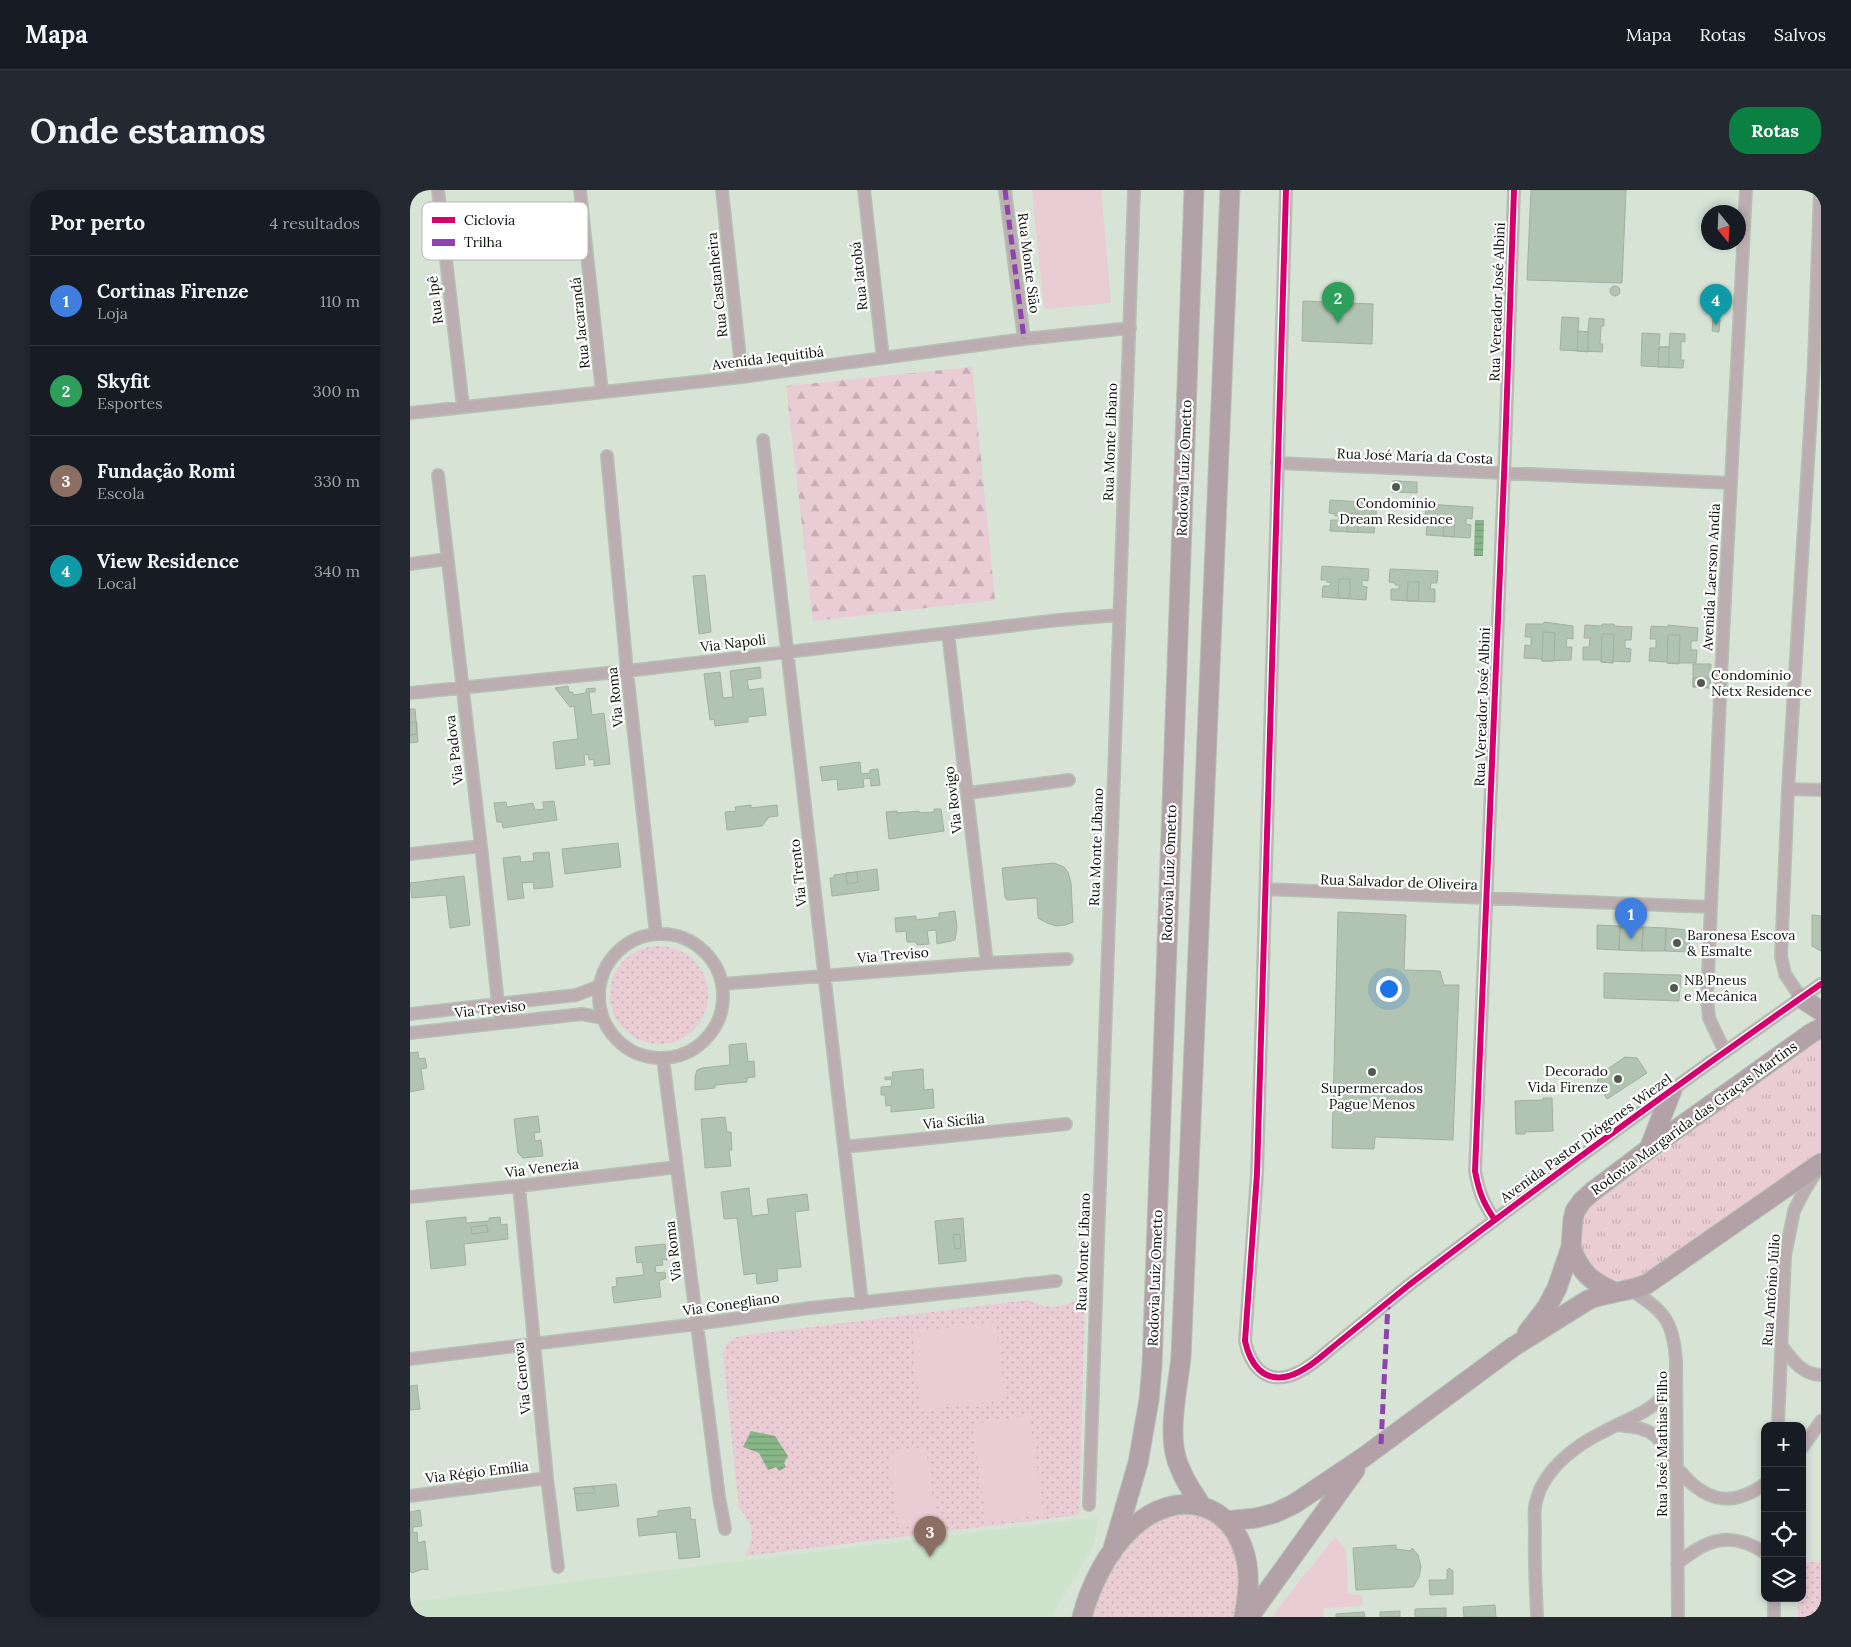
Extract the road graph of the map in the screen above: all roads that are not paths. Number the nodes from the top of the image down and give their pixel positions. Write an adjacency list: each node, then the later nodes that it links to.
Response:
1 (722, 190): 17 (street, Rua Castanheira)
2 (864, 190): 15 (street, Rua Jatobá)
3 (1005, 190): 14 (street, Rua Monte Sião)
4 (1134, 190): 13 (street, Rua Monte Líbano)
5 (1194, 190): 95 (main road, Rodovia Luiz Ometto)
6 (1230, 190): 91 (main road)
7 (1286, 190): 23 (street)
8 (1514, 190): 24 (street, Rua Vereador José Albini)
9 (1746, 190): 26 (street, Avenida Laerson Andia)
10 (1820, 190): 16 (street)
11 (446, 260): 19 (street, Rua Ipê)
12 (588, 260): 18 (street, Rua Jacarandá)
13 (1130, 328): 14 (street, Avenida Jequitibá); 29 (street, Rua Monte Líbano)
14 (1024, 339): 15 (street, Avenida Jequitibá)
15 (883, 358): 17 (street, Avenida Jequitibá)
16 (1818, 364): 36 (street)
17 (742, 377): 18 (street, Avenida Jequitibá)
18 (602, 392): 19 (street, Avenida Jequitibá)
19 (463, 407): 20 (street, Avenida Jequitibá)
20 (410, 413)
21 (763, 440): 31 (street, Via Trento)
22 (608, 456): 32 (street, Via Roma)
23 (1277, 464): 24 (street, Rua José María da Costa); 41 (street)
24 (1504, 472): 26 (street, Rua José María da Costa); 42 (street, Rua Vereador José Albini)
25 (438, 475): 27 (street, Via Padova)
26 (1731, 483): 43 (street, Avenida Laerson Andia)
27 (447, 559): 28 (street); 33 (street, Via Padova)
28 (410, 564)
29 (1119, 615): 30 (street, Via Napoli); 90 (street, Rua Monte Líbano)
30 (948, 633): 31 (street, Via Napoli); 38 (street, Via Rovigo)
31 (788, 651): 32 (street, Via Napoli); 47 (street, Via Trento)
32 (627, 671): 33 (street, Via Napoli); 44 (street, Via Roma)
33 (462, 686): 34 (street, Via Napoli); 39 (street, Via Padova)
34 (410, 693)
35 (1069, 780): 38 (street)
36 (1788, 789): 37 (street); 51 (street)
37 (1821, 790)
38 (968, 793): 46 (street, Via Rovigo)
39 (481, 846): 40 (street); 52 (street, Via Padova)
40 (410, 854)
41 (1266, 889): 42 (street, Rua Salvador de Oliveira); 69 (street, Avenida Pastor Diógenes Wiezel)
42 (1486, 898): 43 (street, Rua Salvador de Oliveira); 69 (street, Rua Vereador José Albini)
43 (1711, 907): 59 (street, Avenida Laerson Andia)
44 (656, 934): 48 (street); 50 (street)
45 (1067, 959): 46 (street, Via Treviso)
46 (987, 963): 47 (street, Via Treviso)
47 (825, 976): 48 (street, Via Treviso); 63 (street, Via Trento)
48 (722, 984): 60 (street)
49 (1821, 984): 51 (street, Avenida Pastor Diógenes Wiezel)
50 (600, 986): 52 (street, Via Treviso); 55 (street)
51 (1801, 998): 53 (main road); 59 (street, Avenida Pastor Diógenes Wiezel)
52 (498, 1003): 54 (street, Via Treviso); 56 (street, Via Padova)
53 (1821, 1011)
54 (410, 1014)
55 (603, 1018): 56 (street, Via Treviso); 60 (street)
56 (501, 1022): 58 (street, Via Treviso)
57 (1821, 1028): 64 (main road, Rodovia Margarida das Graças Martins)
58 (410, 1032)
59 (1725, 1052): 61 (street, Avenida Pastor Diógenes Wiezel)
60 (664, 1058): 66 (street, Via Roma)
61 (1672, 1090): 64 (main road); 69 (street, Avenida Pastor Diógenes Wiezel)
62 (1066, 1124): 63 (street, Via Sicília)
63 (844, 1147): 73 (street, Via Trento)
64 (1649, 1149): 70 (main road, Rodovia Margarida das Graças Martins)
65 (1821, 1163): 72 (main road, Rodovia Margarida das Graças Martins); 76 (street, Rua Antônio Júlio)
66 (677, 1167): 67 (street, Via Venezia); 74 (street, Via Roma)
67 (519, 1186): 68 (street, Via Venezia); 75 (street, Via Genova)
68 (410, 1197)
69 (1495, 1220)
70 (1571, 1247): 72 (main road); 77 (main road, Rodovia Margarida das Graças Martins)
71 (1056, 1281): 73 (street, Via Conegliano)
72 (1623, 1291): 77 (main road, Rodovia Margarida das Graças Martins); 80 (street, Rua José Mathias Filho)
73 (862, 1303): 74 (street, Via Conegliano)
74 (697, 1324): 75 (street, Via Conegliano); 93 (street, Via Roma)
75 (534, 1344): 78 (street, Via Conegliano); 87 (street, Via Genova)
76 (1782, 1346): 79 (street); 82 (street, Rua Antônio Júlio)
77 (1513, 1347): 85 (main road, Rodovia Margarida das Graças Martins)
78 (410, 1359)
79 (1821, 1375)
80 (1675, 1382): 83 (street); 86 (street, Rua José Mathias Filho)
81 (1821, 1421): 84 (street)
82 (1778, 1422)
83 (1617, 1425): 86 (street); 104 (street)
84 (1806, 1442)
85 (1364, 1457): 92 (main road, Rodovia Margarida das Graças Martins); 103 (main road, Rodovia Margarida das Graças Martins)
86 (1677, 1468): 88 (street); 96 (street, Rua José Mathias Filho)
87 (547, 1478): 89 (street, Via Régio Emília); 97 (street, Via Genova)
88 (1761, 1486)
89 (410, 1496)
90 (1089, 1505)
91 (1201, 1505): 92 (main road); 95 (main road)
92 (1227, 1521): 102 (main road)
93 (726, 1529)
94 (1761, 1551): 96 (street)
95 (1112, 1552): 98 (main road)
96 (1677, 1564): 105 (street, Rua José Mathias Filho)
97 (558, 1566)
98 (1088, 1596): 100 (main road); 101 (main road)
99 (1774, 1602): 106 (street)
100 (1073, 1617)
101 (1082, 1617)
102 (1244, 1617)
103 (1249, 1617)
104 (1537, 1617)
105 (1678, 1617)
106 (1774, 1617)

